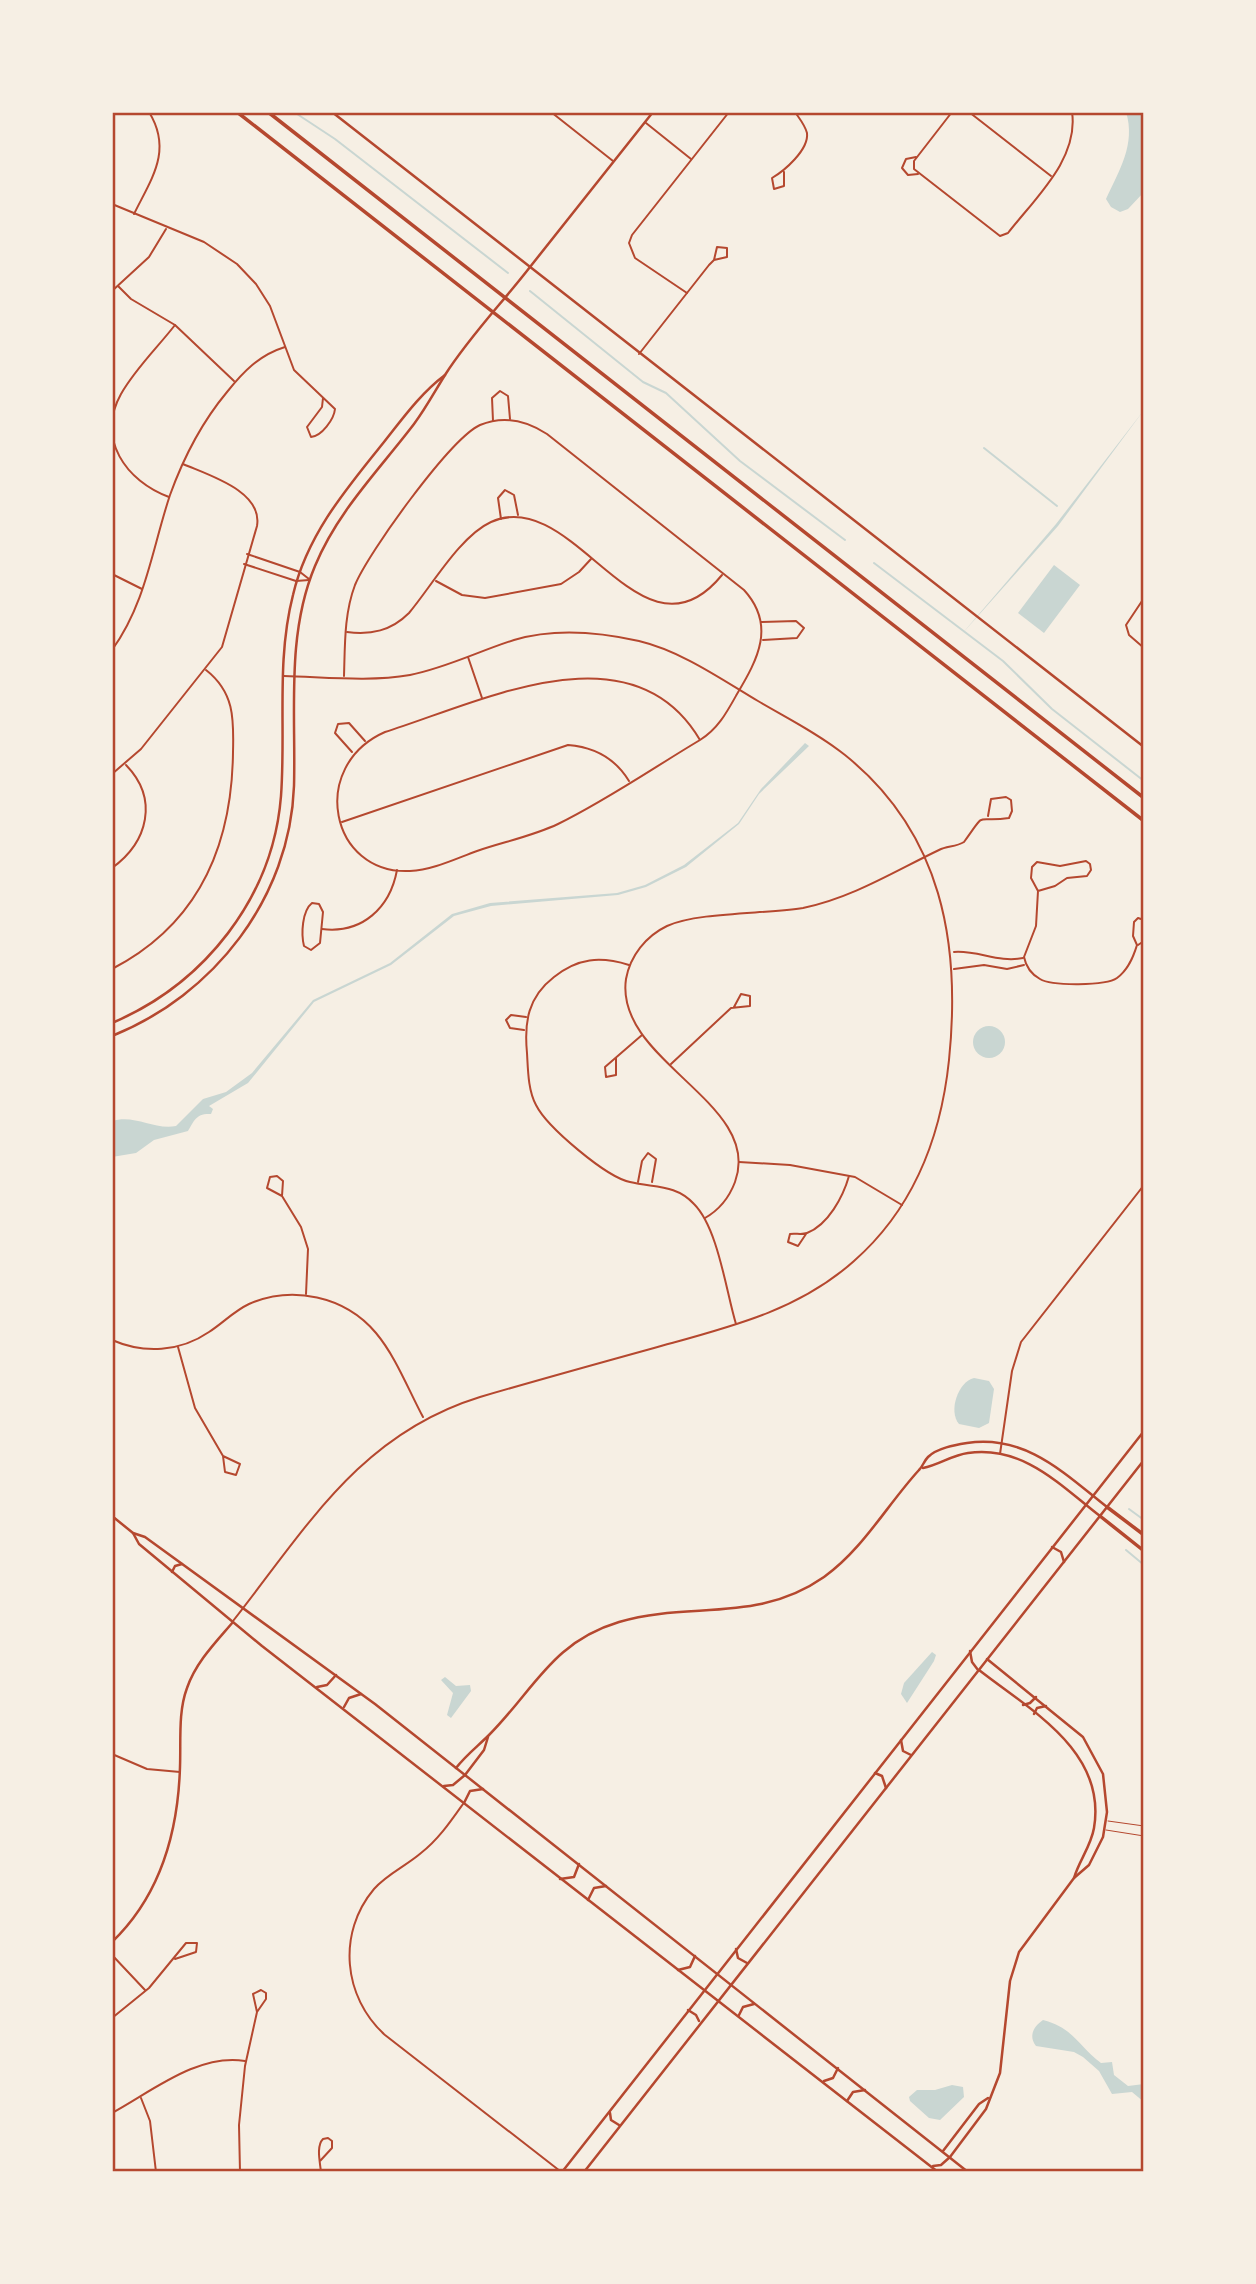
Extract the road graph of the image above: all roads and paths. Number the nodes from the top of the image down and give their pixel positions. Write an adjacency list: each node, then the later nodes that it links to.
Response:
1 (149, 112): 20 (street)
2 (237, 112): 71 (highway)
3 (268, 112): 69 (highway)
4 (332, 112): 23 (main road)
5 (551, 112): 15 (street)
6 (653, 112): 12 (main road)
7 (729, 112): 14 (street)
8 (795, 112): 16 (street)
9 (952, 112): 13 (street)
10 (969, 112): 18 (street)
11 (1072, 112): 18 (street)
12 (645, 122): 14 (street); 15 (main road)
13 (917, 157): 17 (street); 17 (street)
14 (691, 159): 26 (street)
15 (614, 162): 23 (main road)
16 (784, 172): 16 (street)
17 (918, 174): 18 (street)
18 (1052, 176)
19 (112, 204): 20 (street)
20 (134, 215): 21 (street)
21 (166, 228): 24 (street); 28 (street)
22 (714, 260): 22 (street); 26 (street)
23 (530, 267): 29 (main road); 30 (main road)
24 (118, 286): 25 (street); 27 (street)
25 (112, 291)
26 (687, 293): 29 (street)
27 (175, 325): 31 (street); 36 (street)
28 (285, 347): 31 (street); 32 (street)
29 (639, 354): 64 (main road)
30 (445, 374): 42 (main road); 45 (main road)
31 (235, 382): 35 (street)
32 (323, 398): 32 (street)
33 (510, 420): 34 (street); 34 (street); 43 (street)
34 (494, 421): 51 (street)
35 (183, 464): 36 (street); 39 (street)
36 (170, 497): 48 (street)
37 (518, 516): 38 (street); 38 (street); 40 (street)
38 (501, 519): 46 (street)
39 (247, 554): 41 (street); 42 (street)
40 (591, 558): 43 (street); 46 (street)
41 (244, 564): 47 (street); 56 (street)
42 (300, 572): 45 (street); 47 (main road)
43 (724, 573): 50 (street)
44 (112, 574): 48 (street)
45 (310, 579): 47 (street); 58 (main road)
46 (436, 580): 51 (street)
47 (296, 581): 57 (main road)
48 (144, 590): 54 (street)
49 (1144, 598): 53 (street)
50 (761, 622): 52 (street); 52 (street)
51 (346, 632): 59 (street)
52 (762, 640): 60 (street)
53 (1144, 648)
54 (112, 650)
55 (468, 656): 59 (street); 60 (street); 61 (street)
56 (205, 669): 66 (street); 85 (street)
57 (283, 676): 58 (street); 89 (main road)
58 (295, 676): 59 (street); 92 (main road)
59 (344, 677)
60 (740, 690): 62 (street); 73 (street)
61 (483, 699): 62 (street); 63 (street)
62 (700, 740): 68 (street)
63 (366, 742): 65 (street); 65 (street)
64 (1144, 747)
65 (354, 753): 72 (street)
66 (125, 764): 67 (street); 74 (street)
67 (112, 774)
68 (629, 782): 72 (street); 75 (street)
69 (1144, 798)
70 (988, 816): 70 (street); 73 (street)
71 (1144, 821)
72 (341, 822): 75 (street)
73 (924, 858): 81 (street); 83 (street)
74 (112, 868)
75 (397, 870): 78 (street)
76 (1038, 891): 76 (street); 82 (street)
77 (1144, 920): 80 (street)
78 (321, 929): 78 (street)
79 (1144, 941): 80 (street)
80 (1137, 945): 84 (street)
81 (952, 952): 82 (street); 86 (street)
82 (1024, 959): 84 (street)
83 (630, 965): 88 (street); 91 (street)
84 (1026, 965): 86 (street)
85 (112, 969)
86 (953, 969): 103 (street)
87 (734, 1007): 87 (street); 94 (street)
88 (527, 1017): 90 (street); 90 (street)
89 (112, 1023)
90 (526, 1030): 97 (street)
91 (642, 1034): 93 (street); 94 (street)
92 (112, 1036)
93 (616, 1058): 93 (street)
94 (670, 1065): 95 (street)
95 (738, 1162): 96 (street); 104 (street)
96 (849, 1175): 103 (street); 105 (street)
97 (638, 1183): 98 (street); 98 (street)
98 (652, 1184): 104 (street)
99 (1144, 1185): 100 (street)
100 (1138, 1193): 102 (street); 112 (street)
101 (282, 1196): 101 (street); 106 (street)
102 (1144, 1197)
103 (902, 1205): 107 (street)
104 (705, 1218): 107 (street)
105 (806, 1234): 105 (street)
106 (306, 1295): 109 (street); 110 (street)
107 (736, 1325): 110 (street)
108 (112, 1340): 109 (street)
109 (177, 1346): 115 (street)
110 (424, 1419): 131 (street)
111 (1144, 1431): 119 (main road)
112 (1002, 1443): 113 (main road); 114 (street); 119 (main road)
113 (950, 1447): 116 (main road); 118 (main road)
114 (1000, 1454): 116 (main road); 120 (main road)
115 (223, 1456): 115 (street)
116 (954, 1457): 118 (main road)
117 (1144, 1460): 121 (main road)
118 (921, 1468): 144 (main road)
119 (1093, 1496): 120 (main road); 121 (main road)
120 (1086, 1505): 123 (main road); 126 (main road)
121 (1107, 1507): 123 (main road); 125 (highway)
122 (112, 1516): 124 (main road)
123 (1100, 1516): 127 (highway); 128 (main road)
124 (133, 1533): 129 (main road); 130 (main road)
125 (1144, 1535)
126 (1052, 1547): 128 (main road); 133 (main road)
127 (1144, 1551)
128 (1064, 1562): 134 (main road)
129 (182, 1564): 130 (main road); 131 (main road)
130 (172, 1572): 132 (main road)
131 (243, 1608): 132 (street); 136 (main road)
132 (233, 1622): 137 (main road); 149 (main road)
133 (970, 1651): 135 (main road); 145 (main road)
134 (987, 1659): 135 (main road); 139 (main road)
135 (978, 1670): 140 (main road); 147 (main road)
136 (336, 1675): 137 (main road); 138 (main road)
137 (314, 1686): 142 (main road)
138 (361, 1694): 142 (main road); 148 (main road)
139 (1036, 1697): 140 (main road); 141 (main road)
140 (1023, 1705): 143 (main road)
141 (1046, 1706): 143 (main road); 156 (main road)
142 (344, 1710): 152 (main road)
143 (1034, 1714): 161 (main road)
144 (488, 1737): 148 (main road); 151 (main road)
145 (901, 1740): 147 (main road); 150 (main road)
146 (112, 1754): 149 (street)
147 (911, 1755): 153 (main road)
148 (456, 1768): 151 (main road)
149 (180, 1772): 165 (main road)
150 (875, 1773): 153 (main road); 166 (main road)
151 (465, 1775): 152 (main road); 154 (main road)
152 (440, 1785): 155 (main road)
153 (886, 1788): 170 (main road)
154 (483, 1790): 155 (main road); 160 (main road)
155 (464, 1803): 162 (main road); 200 (street)
156 (1106, 1821): 157 (lane); 158 (main road)
157 (1144, 1826)
158 (1104, 1830): 159 (lane); 161 (main road)
159 (1144, 1836)
160 (579, 1864): 162 (main road); 163 (main road)
161 (1074, 1878): 188 (main road)
162 (560, 1879): 164 (main road)
163 (606, 1886): 164 (main road); 168 (main road)
164 (588, 1900): 171 (main road)
165 (112, 1942)
166 (736, 1948): 170 (main road); 172 (main road)
167 (112, 1955): 175 (street)
168 (695, 1955): 171 (main road); 172 (main road)
169 (175, 1959): 169 (street); 175 (street)
170 (747, 1963): 173 (main road)
171 (678, 1970): 174 (main road)
172 (717, 1973): 173 (main road); 174 (main road)
173 (731, 1984): 176 (main road); 177 (main road)
174 (704, 1990): 176 (main road); 178 (main road)
175 (145, 1991): 181 (street)
176 (718, 2000): 180 (main road); 182 (main road)
177 (757, 2005): 180 (main road); 184 (main road)
178 (688, 2010): 182 (main road); 190 (main road)
179 (257, 2012): 179 (street); 183 (street)
180 (738, 2017): 185 (main road)
181 (112, 2018)
182 (699, 2024): 192 (main road)
183 (246, 2061): 187 (street); 198 (street)
184 (838, 2068): 185 (main road); 186 (main road)
185 (821, 2080): 189 (main road)
186 (865, 2090): 189 (main road); 193 (main road)
187 (141, 2098): 191 (street); 197 (street)
188 (989, 2098): 193 (main road); 194 (main road)
189 (847, 2101): 196 (main road)
190 (611, 2110): 192 (main road); 200 (main road)
191 (112, 2113)
192 (621, 2125): 201 (main road)
193 (943, 2151): 194 (main road)
194 (950, 2157): 196 (main road); 203 (main road)
195 (320, 2161): 195 (street); 199 (street)
196 (930, 2166): 202 (main road)
197 (156, 2172)
198 (240, 2172)
199 (321, 2172)
200 (562, 2172)
201 (584, 2172)
202 (937, 2172)
203 (968, 2172)

